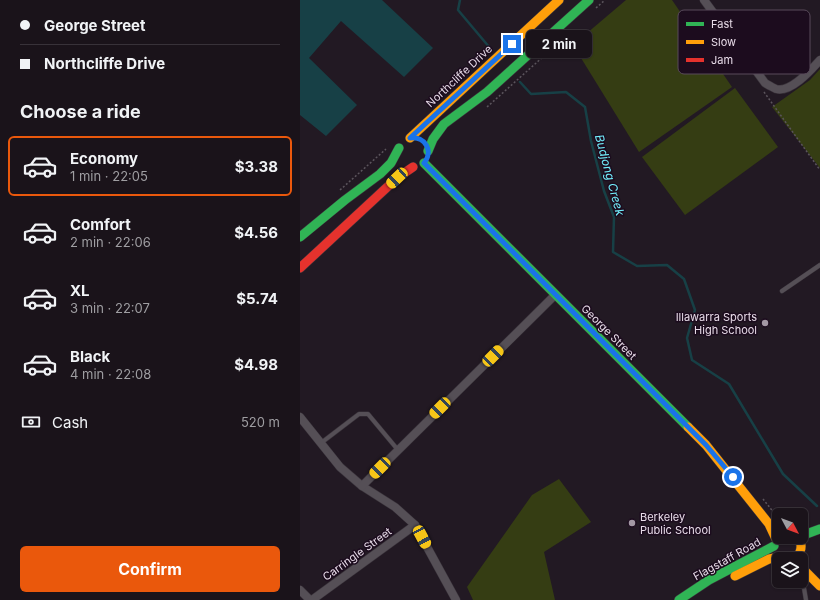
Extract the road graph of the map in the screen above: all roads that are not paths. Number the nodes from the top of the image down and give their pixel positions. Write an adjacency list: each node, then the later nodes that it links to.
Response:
1 (560, 0): 9 (main road, Northcliffe Drive)
2 (589, 0): 11 (main road)
3 (704, 0): 4 (street)
4 (711, 10)
5 (820, 60): 6 (street)
6 (810, 71)
7 (758, 74): 8 (street)
8 (807, 74)
9 (410, 138): 10 (main road); 11 (main road)
10 (399, 148): 13 (main road); 14 (main road)
11 (428, 152): 12 (main road)
12 (424, 163): 13 (main road); 18 (main road, George Street)
13 (406, 164): 16 (main road)
14 (300, 237)
15 (820, 265): 17 (lane)
16 (300, 268)
17 (782, 291)
18 (555, 295): 21 (street); 23 (main road, George Street)
19 (302, 422): 20 (street)
20 (321, 443): 21 (lane); 22 (street)
21 (398, 450): 22 (street)
22 (362, 486): 24 (street)
23 (769, 524): 25 (main road, George Street); 26 (main road, George Street)
24 (415, 525): 34 (street, Carringle Street); 35 (street)
25 (772, 526)
26 (772, 531)
27 (772, 542): 33 (main road, Flagstaff Road)
28 (772, 559): 33 (main road, Flagstaff Road)
29 (808, 574): 30 (main road)
30 (820, 586)
31 (805, 588): 37 (lane)
32 (300, 590): 34 (street)
33 (693, 597): 36 (main road, Flagstaff Road)
34 (311, 600)
35 (456, 600)
36 (679, 600)
37 (806, 600)

